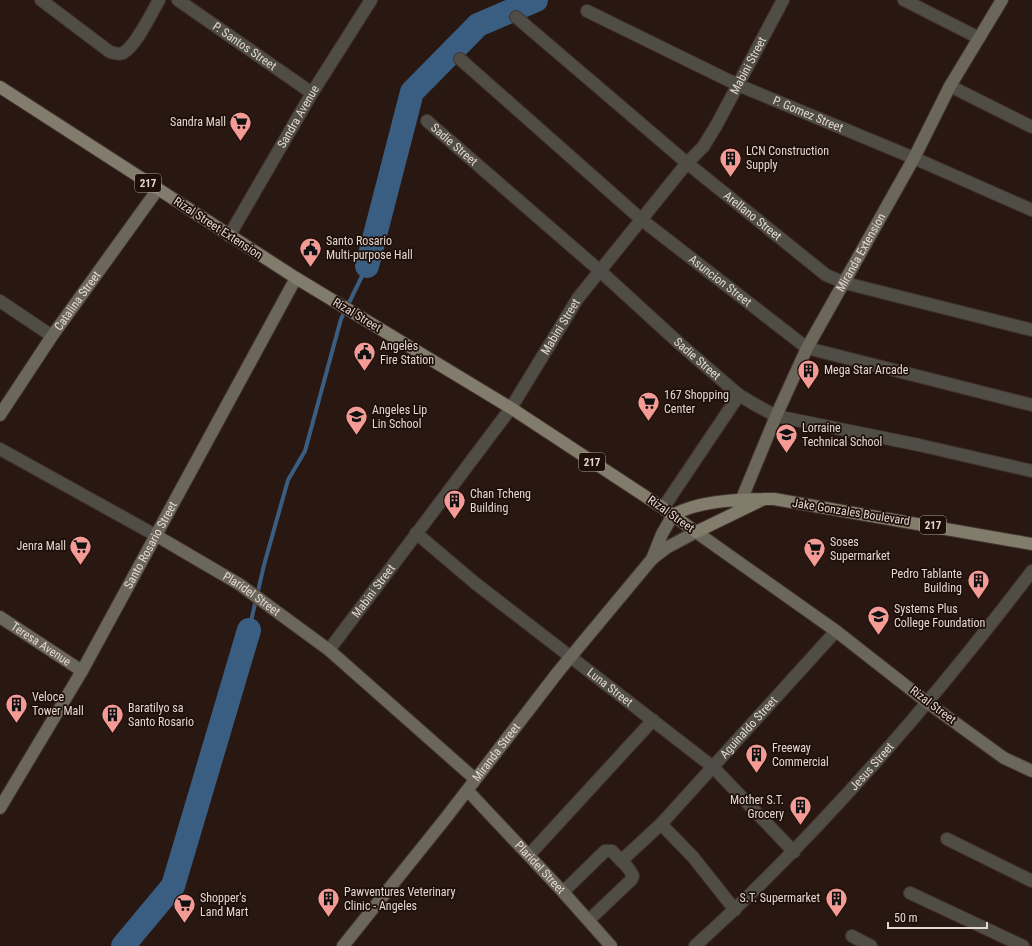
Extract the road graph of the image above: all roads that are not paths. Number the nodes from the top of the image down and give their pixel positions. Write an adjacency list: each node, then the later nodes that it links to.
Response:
1 (41, 0): 2 (street)
2 (159, 0)
3 (178, 0): 15 (street, P. Santos Street)
4 (371, 0): 15 (street, Sandra Avenue)
5 (783, 0): 12 (street, Mabini Street)
6 (904, 0): 10 (street)
7 (1002, 0): 10 (main road, Miranda Extension)
8 (587, 11): 12 (street, P. Gomez Street)
9 (516, 17): 19 (street, Arellano Street)
10 (979, 38): 13 (main road, Miranda Extension)
11 (460, 59): 22 (street, Asuncion Street)
12 (738, 85): 18 (street, P. Gomez Street); 19 (street, Mabini Street)
13 (950, 86): 17 (street); 18 (main road, Miranda Extension)
14 (0, 87): 20 (main road, Rizal Street Extension / 217)
15 (312, 93): 23 (street, Sandra Avenue)
16 (427, 121): 24 (street, Sadie Street)
17 (1032, 127)
18 (914, 158): 21 (street, P. Gomez Street); 26 (main road, Miranda Extension)
19 (687, 164): 22 (street, Mabini Street); 26 (street, Arellano Street)
20 (158, 190): 23 (main road, Rizal Street Extension / 217); 29 (main road, Catalina Street)
21 (1032, 210)
22 (642, 220): 24 (street, Mabini Street); 30 (street, Asuncion Street)
23 (229, 236): 25 (main road, Rizal Street Extension / 217)
24 (599, 270): 31 (street, Sadie Street); 33 (street, Mabini Street)
25 (296, 278): 33 (main road, Rizal Street / 217); 45 (main road, Santo Rosario Street)
26 (844, 283): 28 (street, Arellano Street); 30 (main road, Miranda Extension)
27 (0, 301): 29 (street)
28 (1032, 330)
29 (52, 336): 34 (main road, Catalina Street)
30 (807, 348): 32 (street, Asuncion Street); 35 (main road, Miranda Extension)
31 (739, 395): 35 (street, Sadie Street); 40 (street)
32 (1032, 405)
33 (510, 408): 40 (main road, Rizal Street / 217); 44 (street, Mabini Street)
34 (0, 415)
35 (776, 416): 37 (street, Sadie Street); 39 (main road, Miranda Extension)
36 (0, 449): 45 (street, Plaridel Street)
37 (1032, 471)
38 (764, 499): 39 (main road, Jake Gonzales Boulevard / 217); 41 (main road); 46 (main road, Jake Gonzales Boulevard / 217)
39 (741, 500): 41 (main road, Miranda Extension); 42 (main road, Jake Gonzales Boulevard / 217)
40 (663, 508): 42 (main road, Rizal Street / 217)
41 (737, 513): 43 (main road)
42 (673, 515): 43 (main road, Rizal Street / 217); 47 (main road, Miranda Street)
43 (696, 532): 47 (main road, Miranda Street); 50 (main road, Rizal Street)
44 (416, 533): 51 (street, Mabini Street); 52 (street, Luna Street)
45 (157, 536): 51 (main road, Plaridel Street); 53 (main road, Santo Rosario Street)
46 (1032, 544)
47 (652, 559): 52 (main road, Miranda Street)
48 (1032, 571): 54 (street, Jesus Street)
49 (0, 617): 53 (main road, Teresa Avenue)
50 (836, 631): 54 (main road, Rizal Street); 56 (street, Aguinaldo Street)
51 (329, 650): 58 (main road, Plaridel Street)
52 (571, 658): 55 (street, Luna Street); 58 (main road, Miranda Street)
53 (82, 671): 60 (main road, Santo Rosario Street)
54 (928, 703): 57 (main road, Rizal Street); 63 (street, Jesus Street)
55 (653, 720): 56 (street, Luna Street); 64 (street)
56 (713, 767): 61 (street, Aguinaldo Street); 63 (street, Luna Street)
57 (1032, 771)
58 (475, 779): 59 (main road, Miranda Street)
59 (468, 791): 64 (main road, Plaridel Street); 72 (main road, Miranda Street)
60 (0, 808)
61 (661, 824): 65 (street, Aguinaldo Street); 69 (street)
62 (947, 839): 66 (street)
63 (794, 852): 69 (street, Jesus Street)
64 (529, 855): 67 (main road, Plaridel Street)
65 (621, 861): 67 (street); 70 (street)
66 (1032, 881)
67 (563, 892): 70 (main road, Plaridel Street)
68 (910, 893): 76 (street)
69 (735, 910): 74 (street, Jesus Street)
70 (589, 920): 73 (main road, Plaridel Street)
71 (852, 936): 75 (street)
72 (343, 946)
73 (611, 946)
74 (695, 946)
75 (871, 946)
76 (1023, 946)

